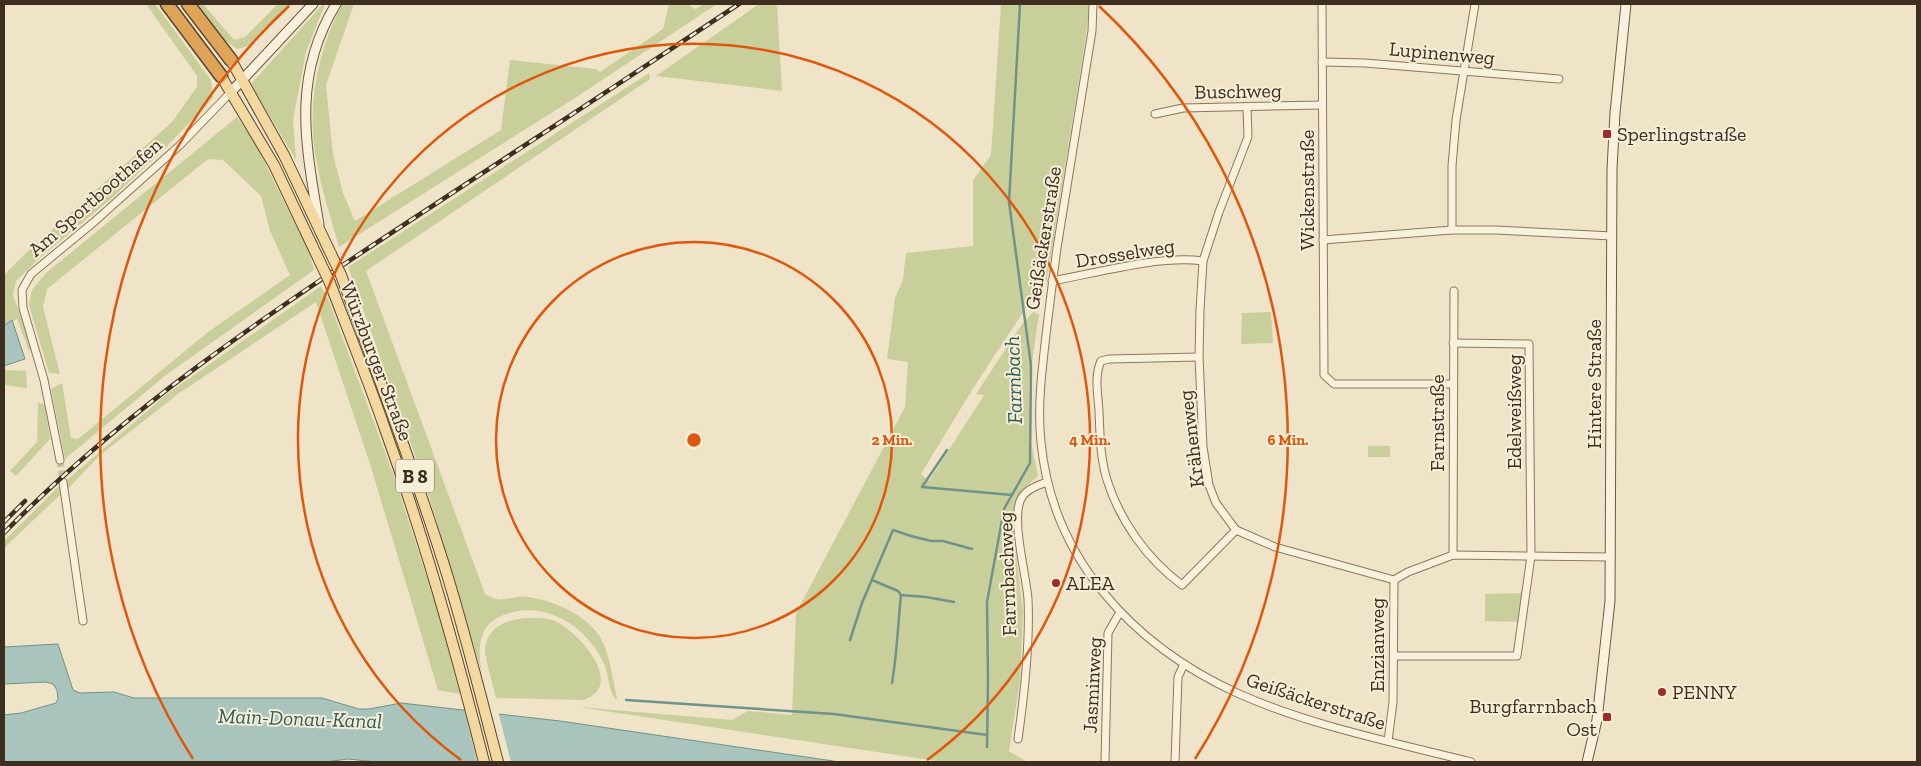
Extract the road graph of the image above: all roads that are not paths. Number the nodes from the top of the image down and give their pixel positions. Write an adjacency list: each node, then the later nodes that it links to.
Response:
1 (167, 4): 12 (highway, B 8)
2 (188, 4): 9 (highway, B 8)
3 (313, 4): 14 (street)
4 (336, 4): 20 (street)
5 (1093, 4): 24 (street, Geißäckerstraße)
6 (1322, 4): 10 (street, Wickenstraße)
7 (1475, 4): 11 (street)
8 (1626, 4): 21 (street, Hintere Straße)
9 (230, 60): 14 (main road, Würzburger Straße / B 8)
10 (1322, 62): 11 (street, Lupinenweg); 16 (street, Wickenstraße)
11 (1463, 71): 13 (street, Lupinenweg); 19 (street)
12 (221, 76): 15 (main road, Würzburger Straße / B 8)
13 (1559, 79)
14 (242, 80): 15 (street); 20 (main road, Würzburger Straße / B 8)
15 (231, 92): 29 (street, Am Sportboothafen); 43 (main road, Würzburger Straße / B 8, bridge)
16 (1322, 105): 17 (street, Buschweg); 22 (street, Wickenstraße)
17 (1248, 108): 18 (street, Buschweg); 23 (street, Krähenweg)
18 (1155, 114)
19 (1452, 230): 21 (street); 22 (street)
20 (320, 231): 44 (main road, Würzburger Straße / B 8, bridge)
21 (1612, 236): 35 (street, Hintere Straße)
22 (1323, 240): 28 (street, Wickenstraße)
23 (1203, 262): 24 (street, Drosselweg); 27 (street, Krähenweg)
24 (1052, 282): 31 (street, Geißäckerstraße)
25 (1454, 291): 26 (street, Farnstraße)
26 (1453, 343): 28 (street, Farnstraße); 34 (street, Edelweißweg)
27 (1199, 357): 32 (street, Krähenweg); 32 (street)
28 (1452, 384): 33 (street, Farnstraße)
29 (60, 460)
30 (64, 482): 38 (street)
31 (1047, 482): 37 (street, Geißäckerstraße); 41 (street, Farrnbachweg)
32 (1236, 530): 36 (street, Krähenweg)
33 (1453, 555): 34 (street); 36 (street)
34 (1531, 556): 35 (street); 39 (street)
35 (1611, 557): 48 (street, Hintere Straße)
36 (1394, 580): 39 (street, Enzianweg)
37 (1120, 612): 40 (street, Geißäckerstraße); 45 (street, Jasminweg)
38 (83, 620)
39 (1394, 656): 42 (street, Enzianweg)
40 (1184, 664): 42 (street, Geißäckerstraße); 46 (street)
41 (1018, 739)
42 (1388, 741): 47 (street, Geißäckerstraße)
43 (484, 762)
44 (498, 762)
45 (1105, 762)
46 (1175, 762)
47 (1471, 762)
48 (1587, 762)

